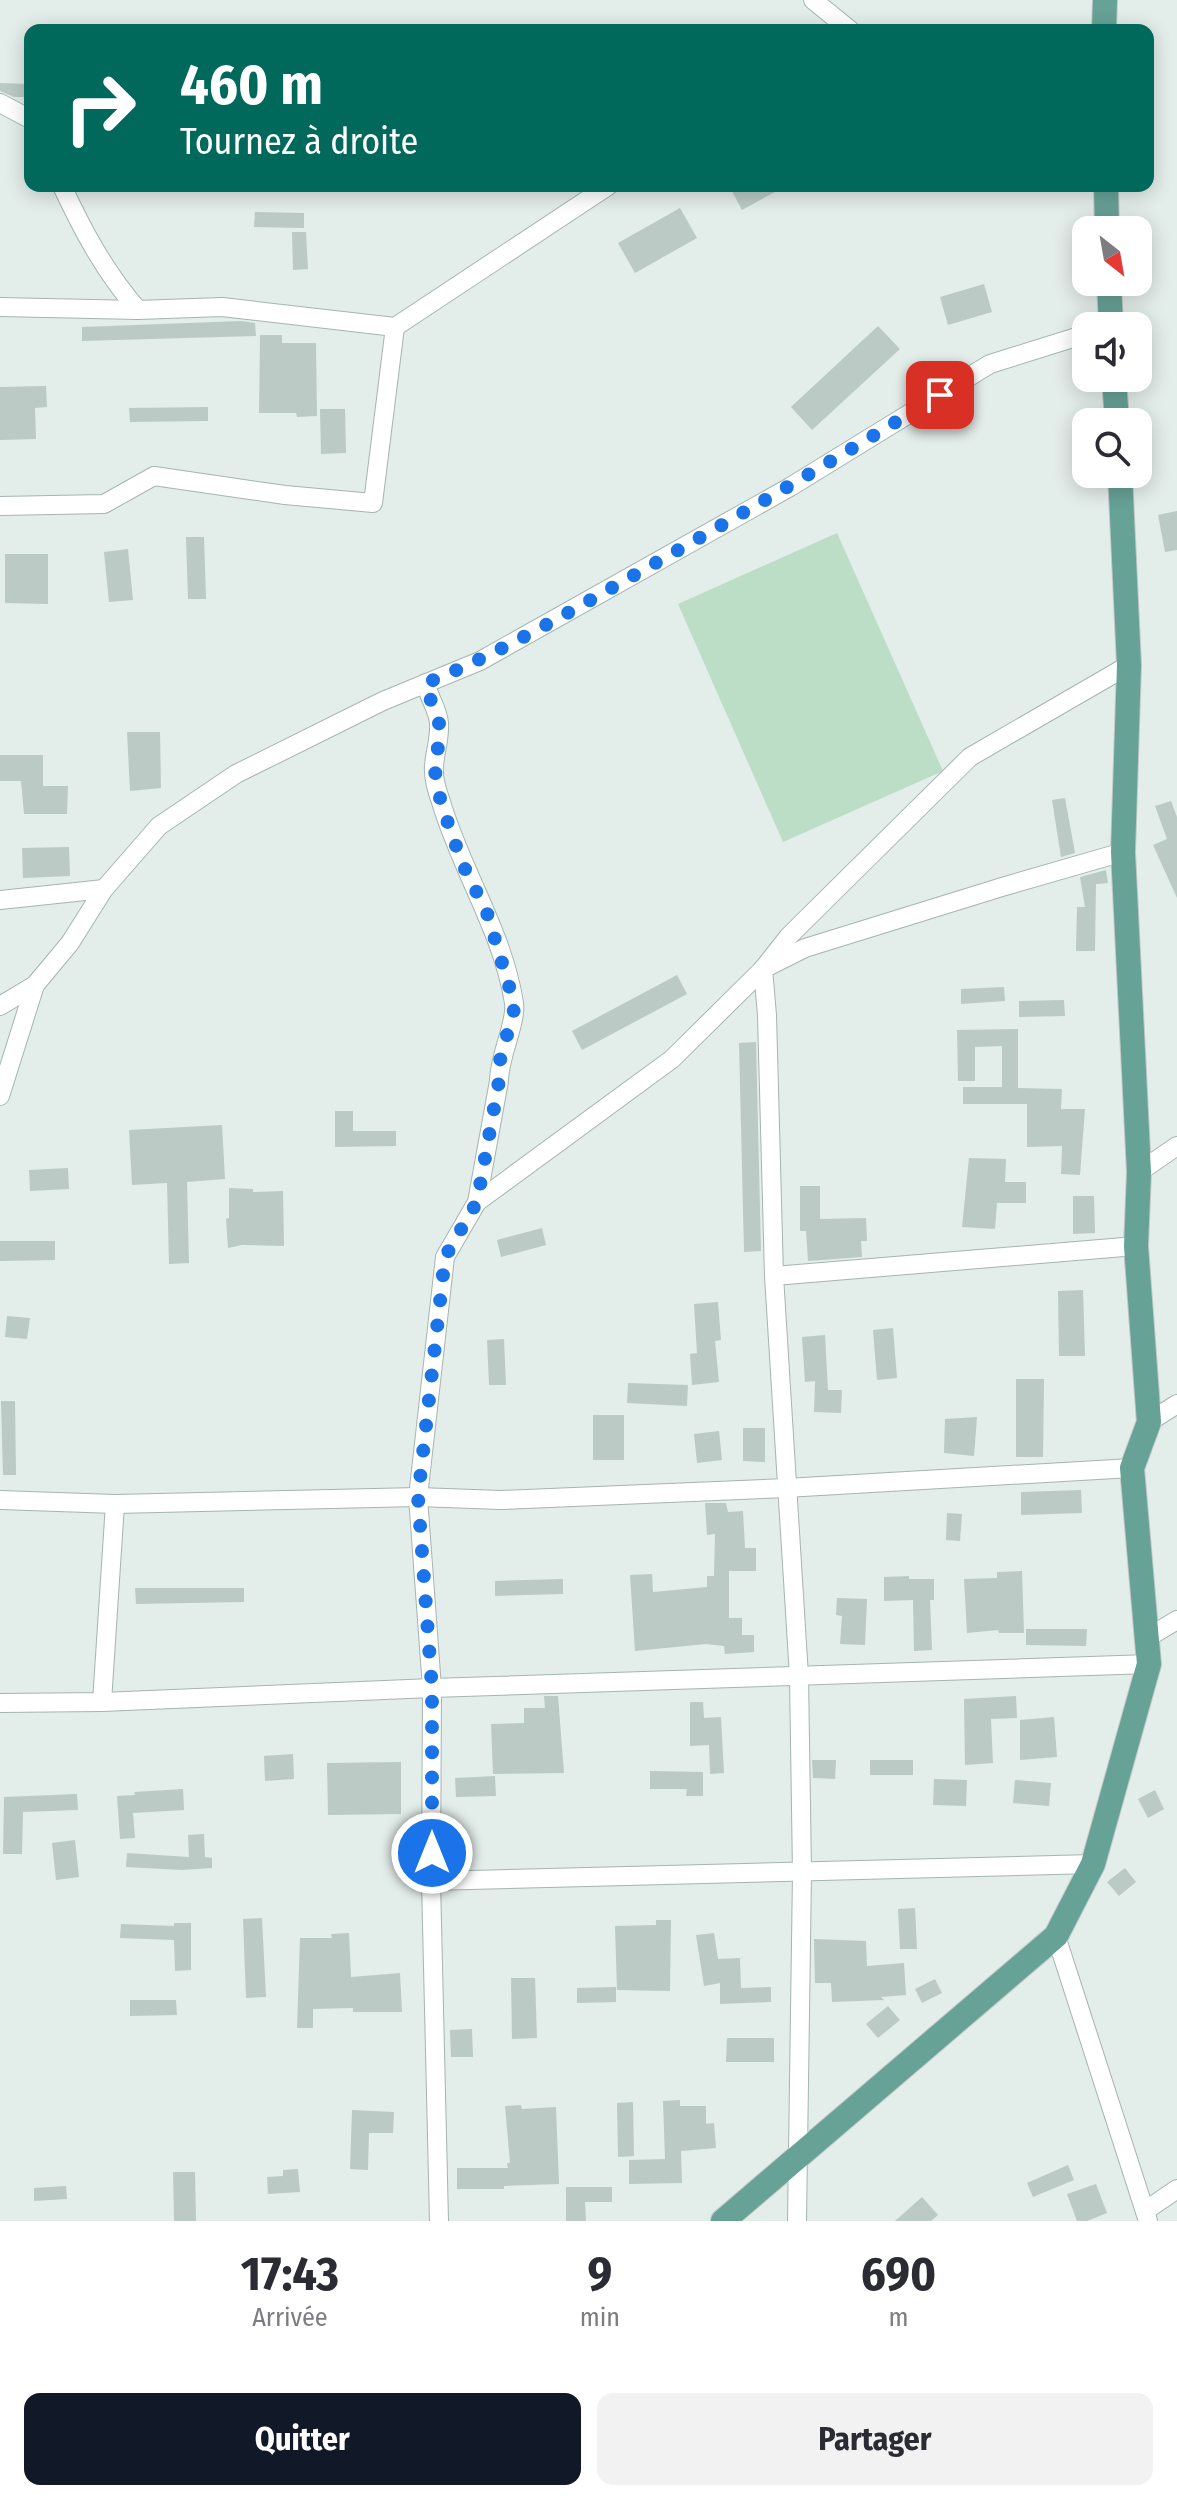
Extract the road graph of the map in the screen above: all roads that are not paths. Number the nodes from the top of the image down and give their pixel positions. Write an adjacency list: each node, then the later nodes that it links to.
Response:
1 (813, 0): 3 (street)
2 (1105, 0): 4 (main road)
3 (843, 24)
4 (1104, 24)
5 (0, 103): 6 (street)
6 (24, 116)
7 (65, 192): 12 (street)
8 (599, 192): 13 (street)
9 (1106, 192): 10 (main road)
10 (1107, 216)
11 (0, 307): 12 (street)
12 (138, 310): 13 (street)
13 (395, 327): 16 (street)
14 (1072, 338): 18 (street)
15 (1121, 488): 17 (main road)
16 (0, 506)
17 (1129, 665): 19 (main road); 22 (street)
18 (426, 683): 20 (street); 28 (street)
19 (1123, 852): 22 (street); 27 (main road)
20 (104, 889): 21 (street); 23 (street)
21 (0, 900)
22 (763, 969): 28 (street); 30 (street)
23 (35, 985): 24 (street); 25 (street)
24 (0, 1006)
25 (0, 1096)
26 (1177, 1146): 27 (street)
27 (1139, 1172): 29 (main road)
28 (477, 1202): 35 (street)
29 (1136, 1246): 30 (street); 32 (main road)
30 (774, 1276): 34 (street)
31 (1177, 1404): 32 (street)
32 (1149, 1422): 33 (main road)
33 (1132, 1468): 34 (street); 39 (main road)
34 (786, 1488): 35 (street); 41 (street)
35 (418, 1497): 37 (street); 42 (street)
36 (0, 1500): 37 (street)
37 (115, 1504): 43 (street)
38 (1177, 1620): 39 (street)
39 (1147, 1638): 40 (main road)
40 (1149, 1664): 41 (street); 45 (main road)
41 (799, 1676): 42 (street); 46 (street)
42 (432, 1688): 43 (street); 47 (street)
43 (102, 1702): 44 (street)
44 (0, 1703)
45 (1093, 1864): 46 (street); 48 (main road)
46 (802, 1873): 47 (street); 49 (street)
47 (431, 1881): 52 (street)
48 (1056, 1936): 49 (main road); 51 (street)
49 (798, 2158): 53 (main road); 54 (street)
50 (1177, 2189): 51 (street)
51 (1147, 2216)
52 (439, 2221)
53 (723, 2221)
54 (797, 2221)

